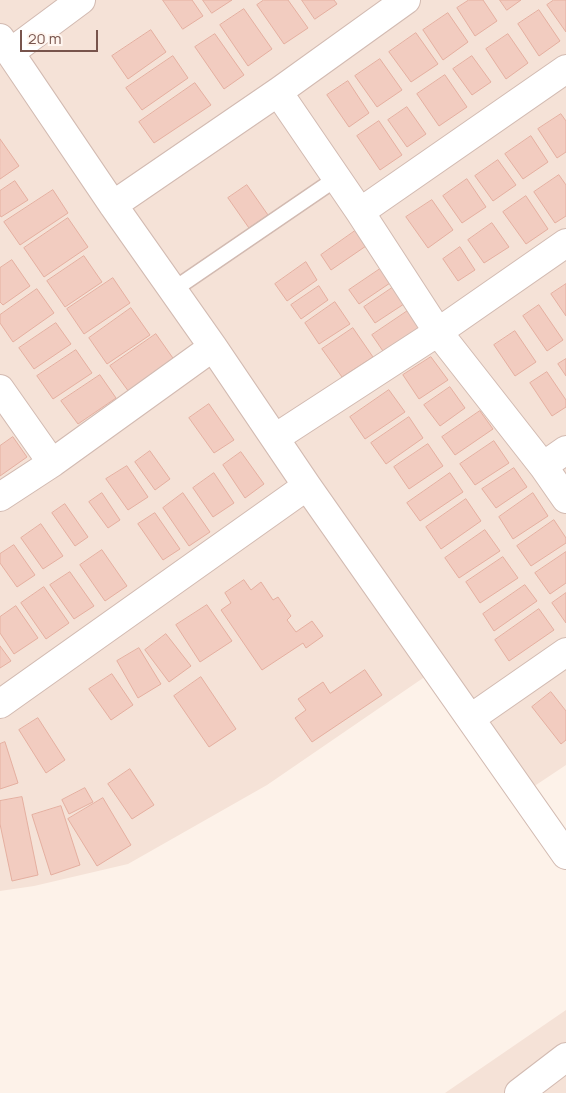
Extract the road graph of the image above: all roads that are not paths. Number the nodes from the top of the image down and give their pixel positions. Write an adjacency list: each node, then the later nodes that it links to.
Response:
1 (81, 0): 3 (street)
2 (406, 0): 5 (street)
3 (5, 45): 7 (street)
4 (566, 69): 8 (street)
5 (278, 92): 6 (street); 7 (street)
6 (337, 178): 8 (street); 10 (lane)
7 (113, 205): 10 (street)
8 (360, 212): 11 (street)
9 (566, 243): 11 (street)
10 (173, 290): 12 (street)
11 (438, 332): 14 (street); 17 (street)
12 (213, 347): 14 (street); 16 (street)
13 (0, 389): 16 (street)
14 (275, 438): 18 (street)
15 (566, 450): 17 (street)
16 (52, 463): 19 (street)
17 (542, 466): 20 (street)
18 (307, 486): 22 (street); 23 (street)
19 (0, 497)
20 (566, 499)
21 (566, 652): 23 (street)
22 (0, 704)
23 (471, 718): 24 (street)
24 (566, 855)
25 (566, 1057): 26 (street)
26 (519, 1093)

